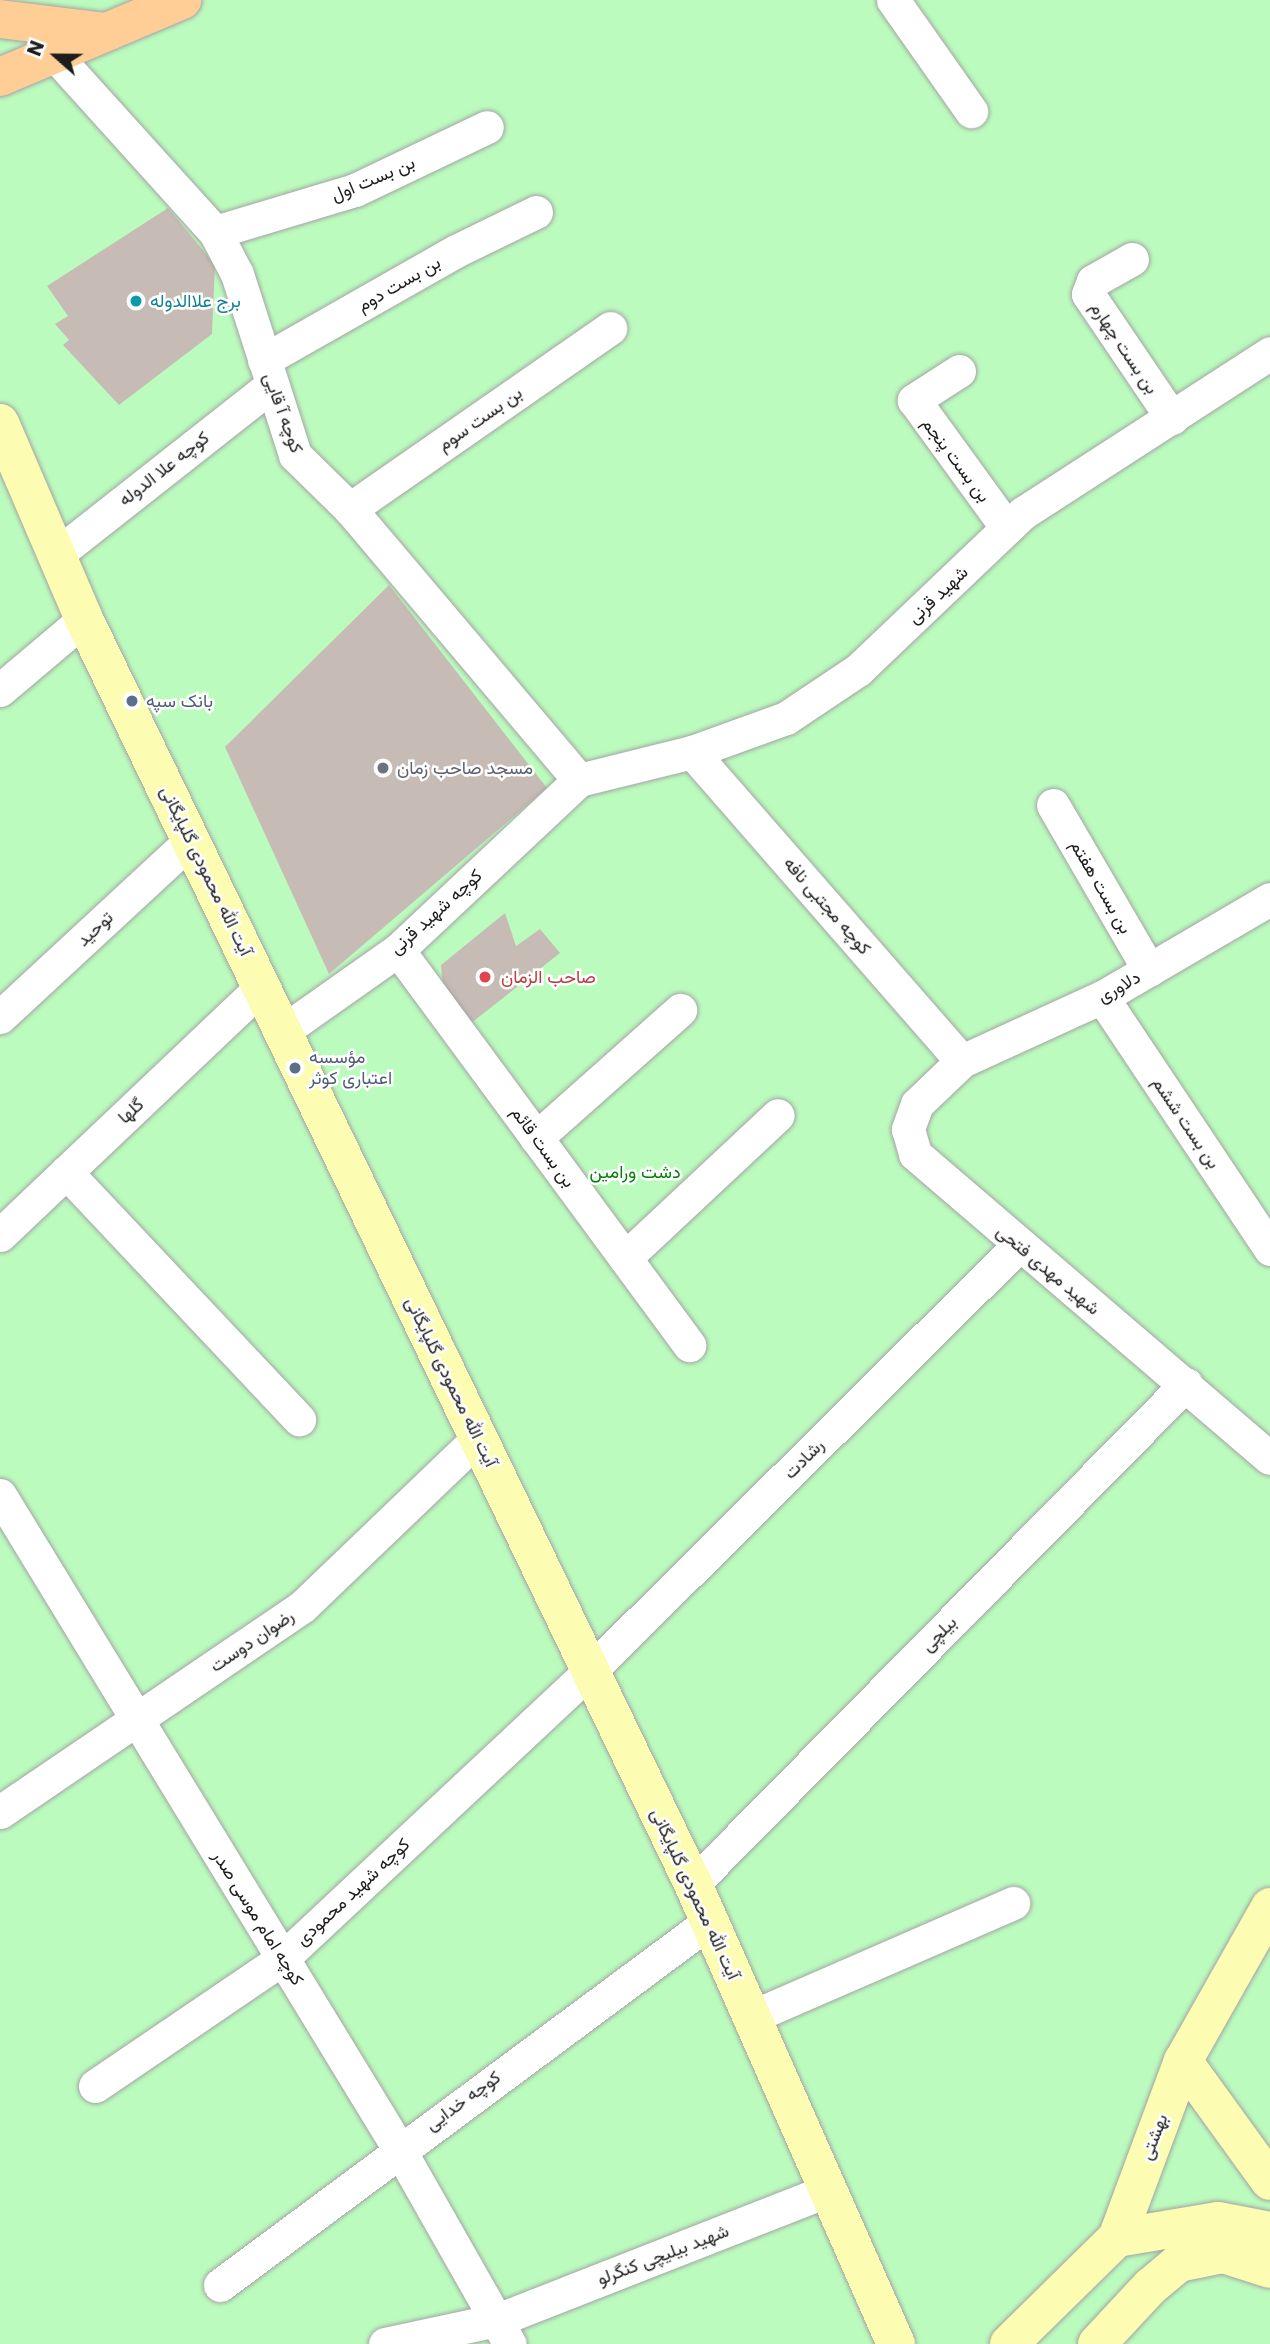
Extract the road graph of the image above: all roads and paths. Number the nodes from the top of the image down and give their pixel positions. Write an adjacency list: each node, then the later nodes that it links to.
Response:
1 (182, 0): 4 (main road)
2 (893, 0): 7 (street)
3 (0, 19): 4 (main road)
4 (107, 32): 5 (main road)
5 (54, 54): 6 (main road); 10 (street, کوچه آ قایی)
6 (0, 77)
7 (971, 111)
8 (487, 127): 10 (street, بن بست اول)
9 (536, 212): 15 (street, بن بست دوم)
10 (215, 232): 15 (street, کوچه آ قایی)
11 (1132, 259): 16 (street, بن بست چهارم)
12 (610, 328): 18 (street, بن بست سوم)
13 (1270, 353): 16 (street, شهید قرنی)
14 (958, 371): 19 (street, بن بست پنجم)
15 (268, 372): 18 (street, کوچه آ قایی); 20 (street, کوچه علا الدوله)
16 (1172, 418): 19 (street, شهید قرنی)
17 (0, 423): 20 (main road, آیت الله محمودی گلپایگانی)
18 (350, 509): 24 (street, کوچه آ قایی)
19 (1007, 528): 23 (street, شهید قرنی)
20 (57, 554): 21 (main road, آیت الله محمودی گلپایگانی)
21 (84, 620): 22 (street); 26 (main road, آیت الله محمودی گلپایگانی)
22 (0, 690)
23 (692, 752): 24 (street, شهید قرنی); 35 (street, کوچه مجتبی نافه)
24 (579, 780): 28 (street, کوچه شهید قرنی)
25 (1053, 804): 29 (street, بن بست هفتم)
26 (191, 840): 30 (main road, آیت الله محمودی گلپایگانی); 33 (street, توحید)
27 (1270, 899): 29 (street, دلاوری)
28 (398, 950): 34 (street, کوچه شهید قرنی); 37 (street, بن بست قائم)
29 (1149, 970): 31 (street, دلاوری)
30 (261, 987): 34 (main road, آیت الله محمودی گلپایگانی); 38 (street, گلها)
31 (1102, 997): 35 (street, دلاوری); 41 (street, بن بست ششم)
32 (680, 1010): 37 (street)
33 (0, 1017)
34 (283, 1031): 46 (main road, آیت الله محمودی گلپایگانی)
35 (962, 1061): 40 (street, شهید مهدی فتحی)
36 (778, 1115): 42 (street)
37 (536, 1138): 42 (street, بن بست قائم)
38 (66, 1172): 39 (street, گلها); 45 (street)
39 (0, 1235)
40 (1018, 1246): 44 (street, شهید مهدی فتحی); 49 (street, رشادت)
41 (1270, 1250)
42 (625, 1258): 43 (street, بن بست قائم)
43 (689, 1345)
44 (1186, 1384): 47 (street, شهید مهدی فتحی); 52 (street, بیلچی)
45 (299, 1419)
46 (478, 1437): 49 (main road, آیت الله محمودی گلپایگانی); 50 (street, رضوان دوست)
47 (1267, 1451)
48 (4, 1510): 50 (street, کوچه امام موسی صدر)
49 (589, 1672): 52 (main road, آیت الله محمودی گلپایگانی); 56 (street, کوچه شهید محمودی)
50 (135, 1721): 51 (street, رضوان دوست); 56 (street, کوچه امام موسی صدر)
51 (0, 1812)
52 (693, 1885): 55 (main road, آیت الله محمودی گلپایگانی)
53 (1013, 1903): 57 (street)
54 (1270, 1907): 58 (main road, بهشتی)
55 (709, 1922): 57 (main road, آیت الله محمودی گلپایگانی); 60 (street, کوچه خدایی)
56 (283, 1958): 59 (street, کوچه شهید محمودی); 60 (street, کوچه امام موسی صدر)
57 (751, 2017): 62 (main road, آیت الله محمودی گلپایگانی)
58 (1183, 2061): 61 (main road); 64 (main road, بهشتی)
59 (95, 2086)
60 (399, 2148): 66 (street, کوچه خدایی); 67 (street, کوچه امام موسی صدر)
61 (1270, 2181)
62 (828, 2190): 67 (street, شهید بیلیچی کنگرلو); 69 (main road, آیت الله محمودی گلپایگانی)
63 (1270, 2231): 64 (main road)
64 (1116, 2238): 70 (main road, بهشتی)
65 (1270, 2269): 71 (main road)
66 (220, 2285)
67 (504, 2332): 68 (street, شهید بیلیچی کنگرلو)
68 (385, 2344)
69 (896, 2344)
70 (1009, 2344)
71 (1097, 2344)

